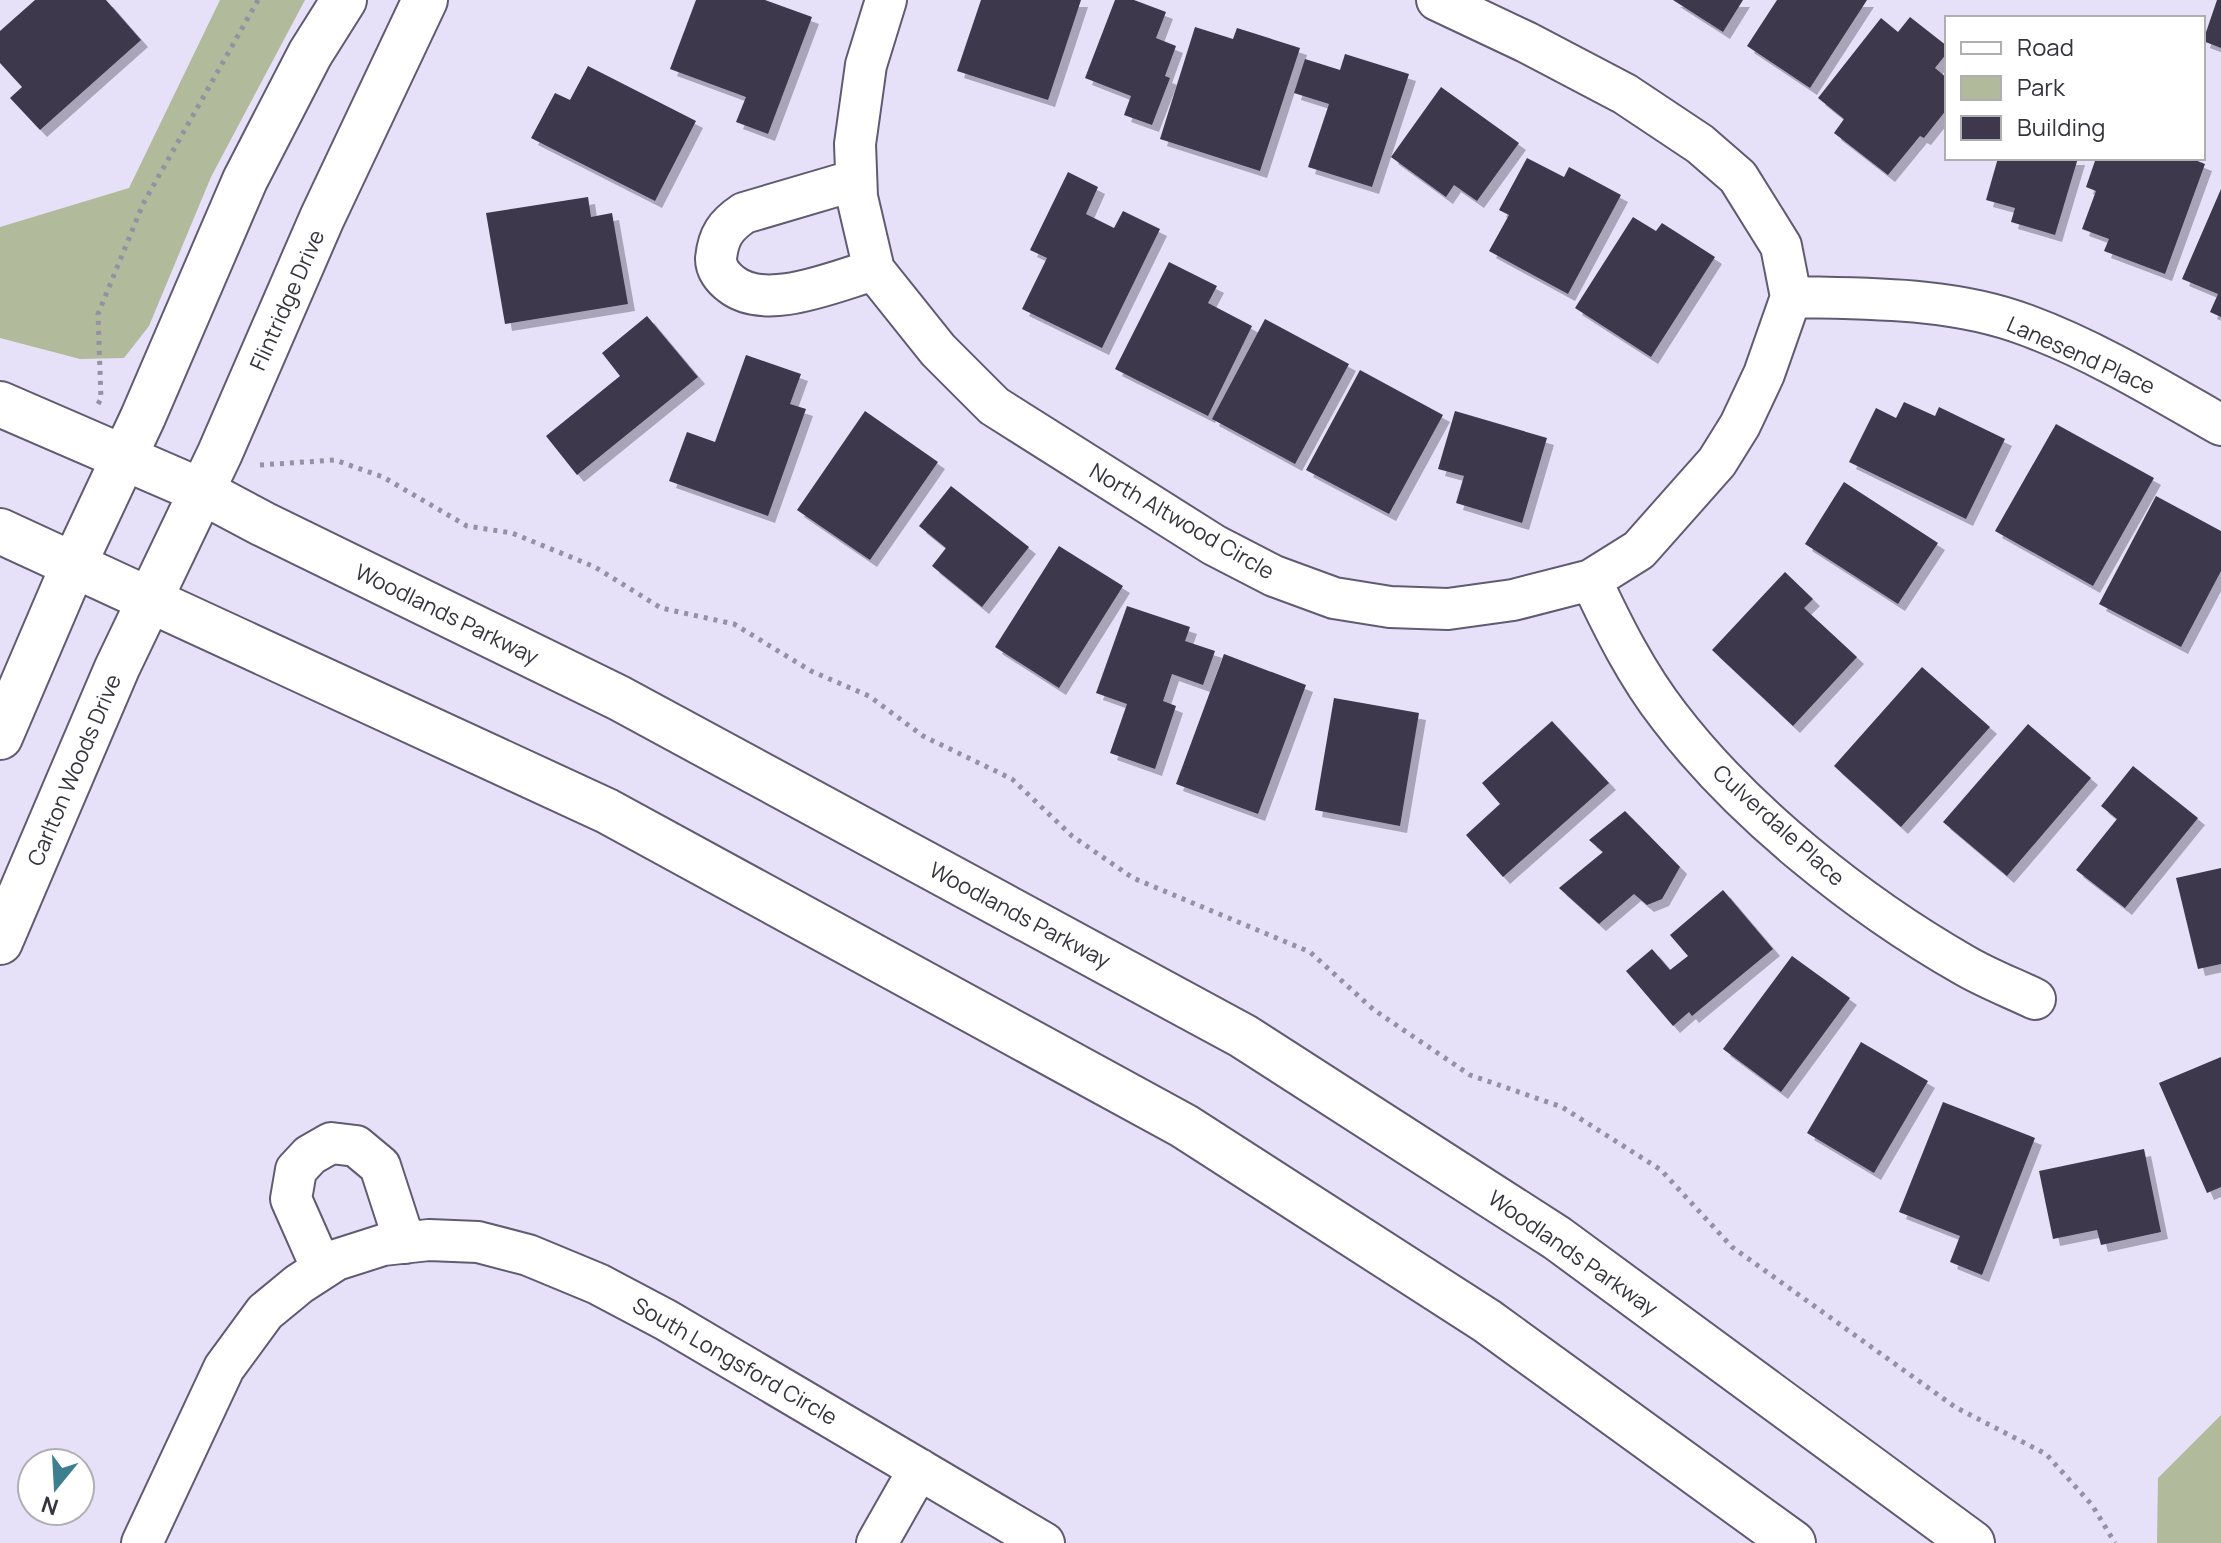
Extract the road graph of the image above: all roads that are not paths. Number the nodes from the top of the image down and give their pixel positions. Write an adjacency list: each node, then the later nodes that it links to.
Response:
1 (344, 0): 10 (main road)
2 (425, 0): 11 (main road, Flintridge Drive)
3 (886, 0): 5 (street, North Altwood Circle)
4 (1437, 0): 7 (street)
5 (856, 180): 6 (street, North Altwood Circle); 6 (street)
6 (874, 270): 14 (street, North Altwood Circle)
7 (1791, 297): 9 (street, Lanesend Place); 14 (street, North Altwood Circle)
8 (0, 404): 10 (main road, Woodlands Parkway)
9 (2221, 425)
10 (125, 456): 11 (main road, Woodlands Parkway); 13 (main road)
11 (210, 472): 15 (main road, Flintridge Drive); 26 (main road, Woodlands Parkway)
12 (0, 531): 13 (main road)
13 (74, 564): 15 (main road); 16 (main road)
14 (1591, 580): 18 (street, Culverdale Place)
15 (149, 600): 17 (main road, Carlton Woods Drive); 25 (main road)
16 (0, 737)
17 (0, 942)
18 (2035, 999)
19 (405, 1243): 20 (street, South Longsford Circle); 20 (street); 21 (street, South Longsford Circle)
20 (322, 1269): 22 (street, South Longsford Circle)
21 (919, 1469): 23 (street); 24 (street, South Longsford Circle)
22 (142, 1543)
23 (877, 1543)
24 (1044, 1543)
25 (1793, 1543)
26 (1972, 1543)

